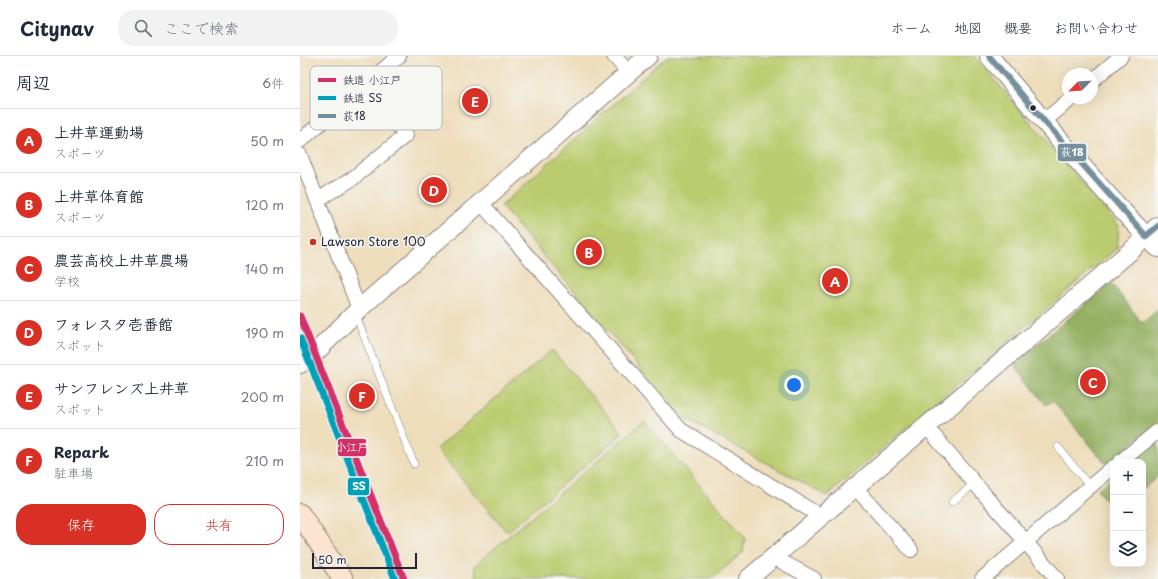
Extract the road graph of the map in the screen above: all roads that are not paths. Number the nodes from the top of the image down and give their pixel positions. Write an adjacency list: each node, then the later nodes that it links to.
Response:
1 (399, 56): 6 (street)
2 (614, 56): 7 (street)
3 (648, 56): 7 (street)
4 (1121, 56): 8 (street)
5 (993, 57): 10 (street)
6 (387, 66)
7 (629, 73): 16 (street)
8 (1098, 76)
9 (1065, 104): 10 (street)
10 (1044, 121): 17 (street)
11 (313, 130): 13 (street)
12 (402, 130): 15 (street)
13 (300, 141)
14 (300, 155): 15 (street)
15 (317, 200): 18 (street)
16 (481, 203): 18 (street); 31 (street)
17 (1154, 237): 20 (street)
18 (357, 311): 19 (street); 24 (lane)
19 (300, 364)
20 (926, 426): 26 (street); 28 (street)
21 (1158, 431): 23 (street)
22 (1058, 447): 27 (lane)
23 (1124, 459)
24 (414, 464)
25 (1110, 470): 27 (street)
26 (974, 484): 29 (lane); 32 (street)
27 (1090, 486): 32 (street)
28 (855, 487): 31 (street); 33 (street)
29 (952, 502)
30 (300, 514): 35 (main road)
31 (820, 516): 34 (street)
32 (1026, 542): 38 (street); 39 (street)
33 (911, 550)
34 (774, 557): 36 (street); 37 (street)
35 (343, 579)
36 (748, 579)
37 (814, 579)
38 (982, 579)
39 (1057, 579)

